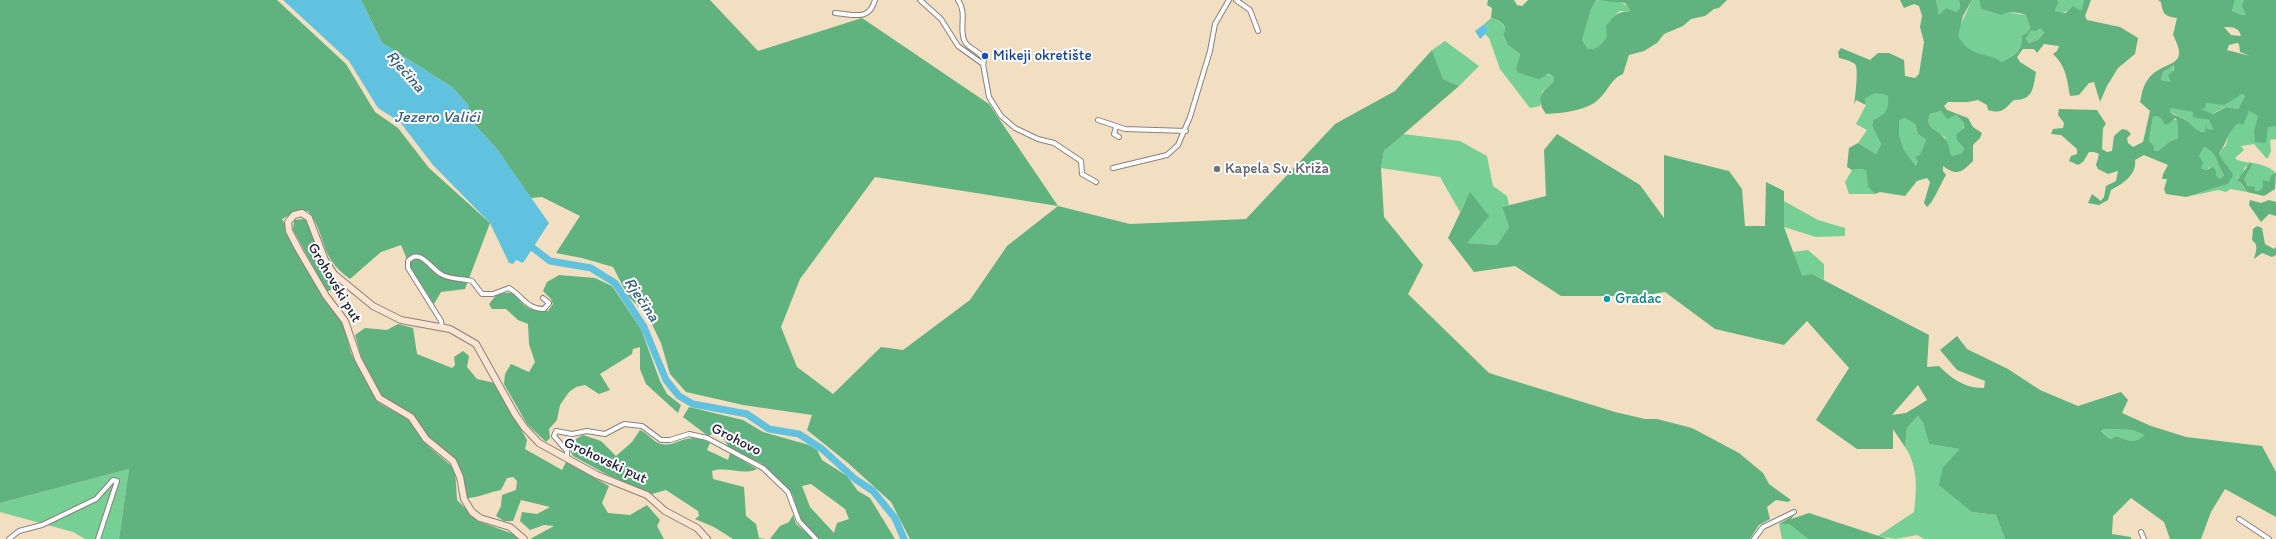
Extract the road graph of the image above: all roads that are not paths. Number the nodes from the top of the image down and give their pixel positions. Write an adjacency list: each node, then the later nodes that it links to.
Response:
1 (875, 0): 6 (street)
2 (920, 0): 8 (street)
3 (958, 0): 8 (street)
4 (1230, 0): 11 (street)
5 (1236, 0): 7 (street)
6 (835, 13)
7 (1258, 31)
8 (983, 64): 14 (street)
9 (1098, 120): 10 (street)
10 (1116, 127): 11 (street); 12 (street)
11 (1186, 131): 13 (street)
12 (1119, 137)
13 (1113, 168)
14 (1096, 182)
15 (543, 298): 16 (street)
16 (442, 327): 17 (main road, Grohovski put); 23 (main road, Grohovski put)
17 (567, 458): 24 (main road, Grohovski put); 25 (street, Grohovo)
18 (1794, 512): 26 (street)
19 (2239, 519): 28 (street)
20 (2141, 532): 27 (street)
21 (9, 539): 22 (street)
22 (98, 539)
23 (524, 539)
24 (707, 539)
25 (816, 539)
26 (1754, 539)
27 (2144, 539)
28 (2269, 539)

